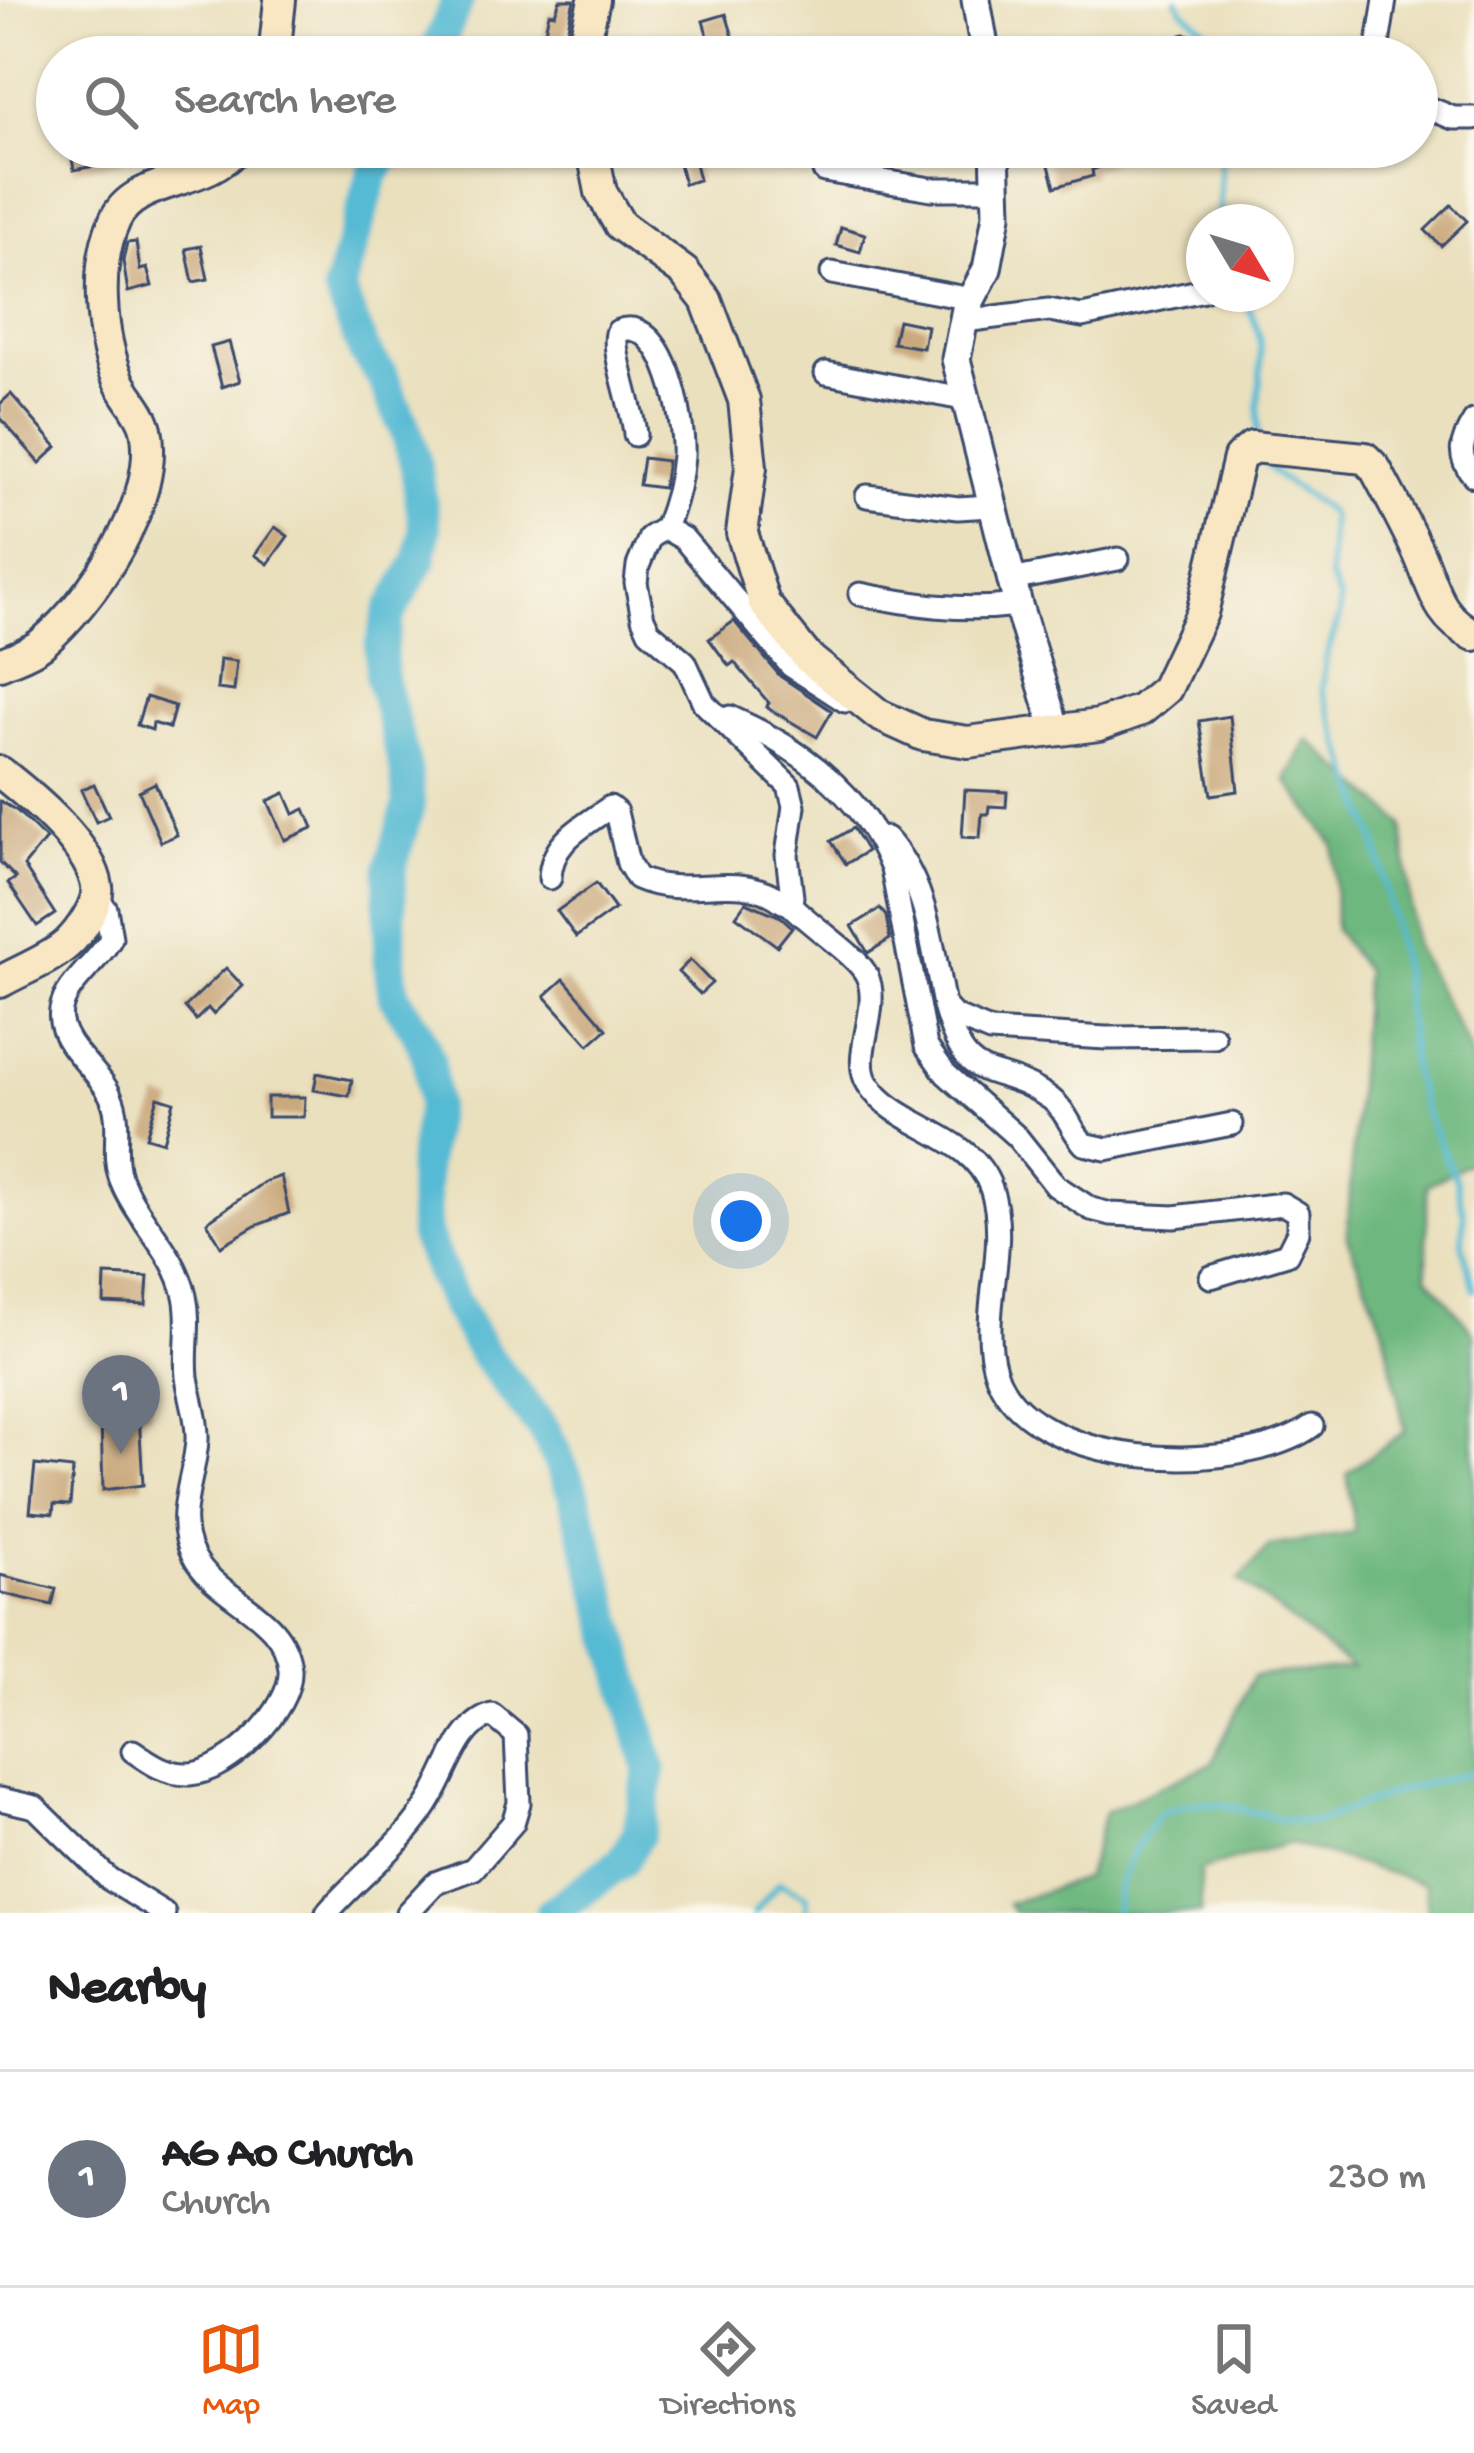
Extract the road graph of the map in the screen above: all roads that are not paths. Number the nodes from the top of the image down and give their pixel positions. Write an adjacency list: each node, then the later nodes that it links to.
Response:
1 (280, 0): 5 (main road)
2 (594, 0): 6 (main road)
3 (976, 0): 7 (street)
4 (1385, 0): 8 (street)
5 (276, 36)
6 (586, 36)
7 (982, 36)
8 (1379, 36)
9 (1438, 112): 10 (street)
10 (1474, 118)
11 (212, 168): 31 (main road)
12 (596, 168): 33 (main road)
13 (1000, 168): 15 (street)
14 (824, 171): 15 (street)
15 (997, 189): 18 (street)
16 (832, 273): 18 (street)
17 (1186, 294): 18 (street)
18 (968, 310): 20 (street)
19 (826, 373): 20 (street)
20 (963, 399): 25 (street)
21 (1474, 421): 23 (street)
22 (635, 436): 26 (street)
23 (1474, 476)
24 (867, 496): 25 (street)
25 (992, 506): 28 (street)
26 (664, 528): 32 (street); 33 (street)
27 (1118, 559): 28 (street)
28 (1014, 592): 29 (street); 34 (street)
29 (860, 595)
30 (1474, 635): 34 (main road)
31 (0, 664)
32 (713, 710): 36 (street); 39 (street)
33 (879, 715): 34 (main road)
34 (1056, 730)
35 (0, 772): 38 (main road)
36 (860, 812): 41 (street); 44 (street)
37 (550, 878): 39 (street)
38 (97, 898): 40 (main road); 46 (street)
39 (788, 902): 45 (street)
40 (0, 982)
41 (944, 1005): 42 (street); 43 (street)
42 (1214, 1037)
43 (1232, 1124)
44 (1211, 1277)
45 (1312, 1426)
46 (133, 1750)
47 (0, 1799): 48 (street)
48 (164, 1913)
49 (327, 1913): 50 (street)
50 (407, 1913)

